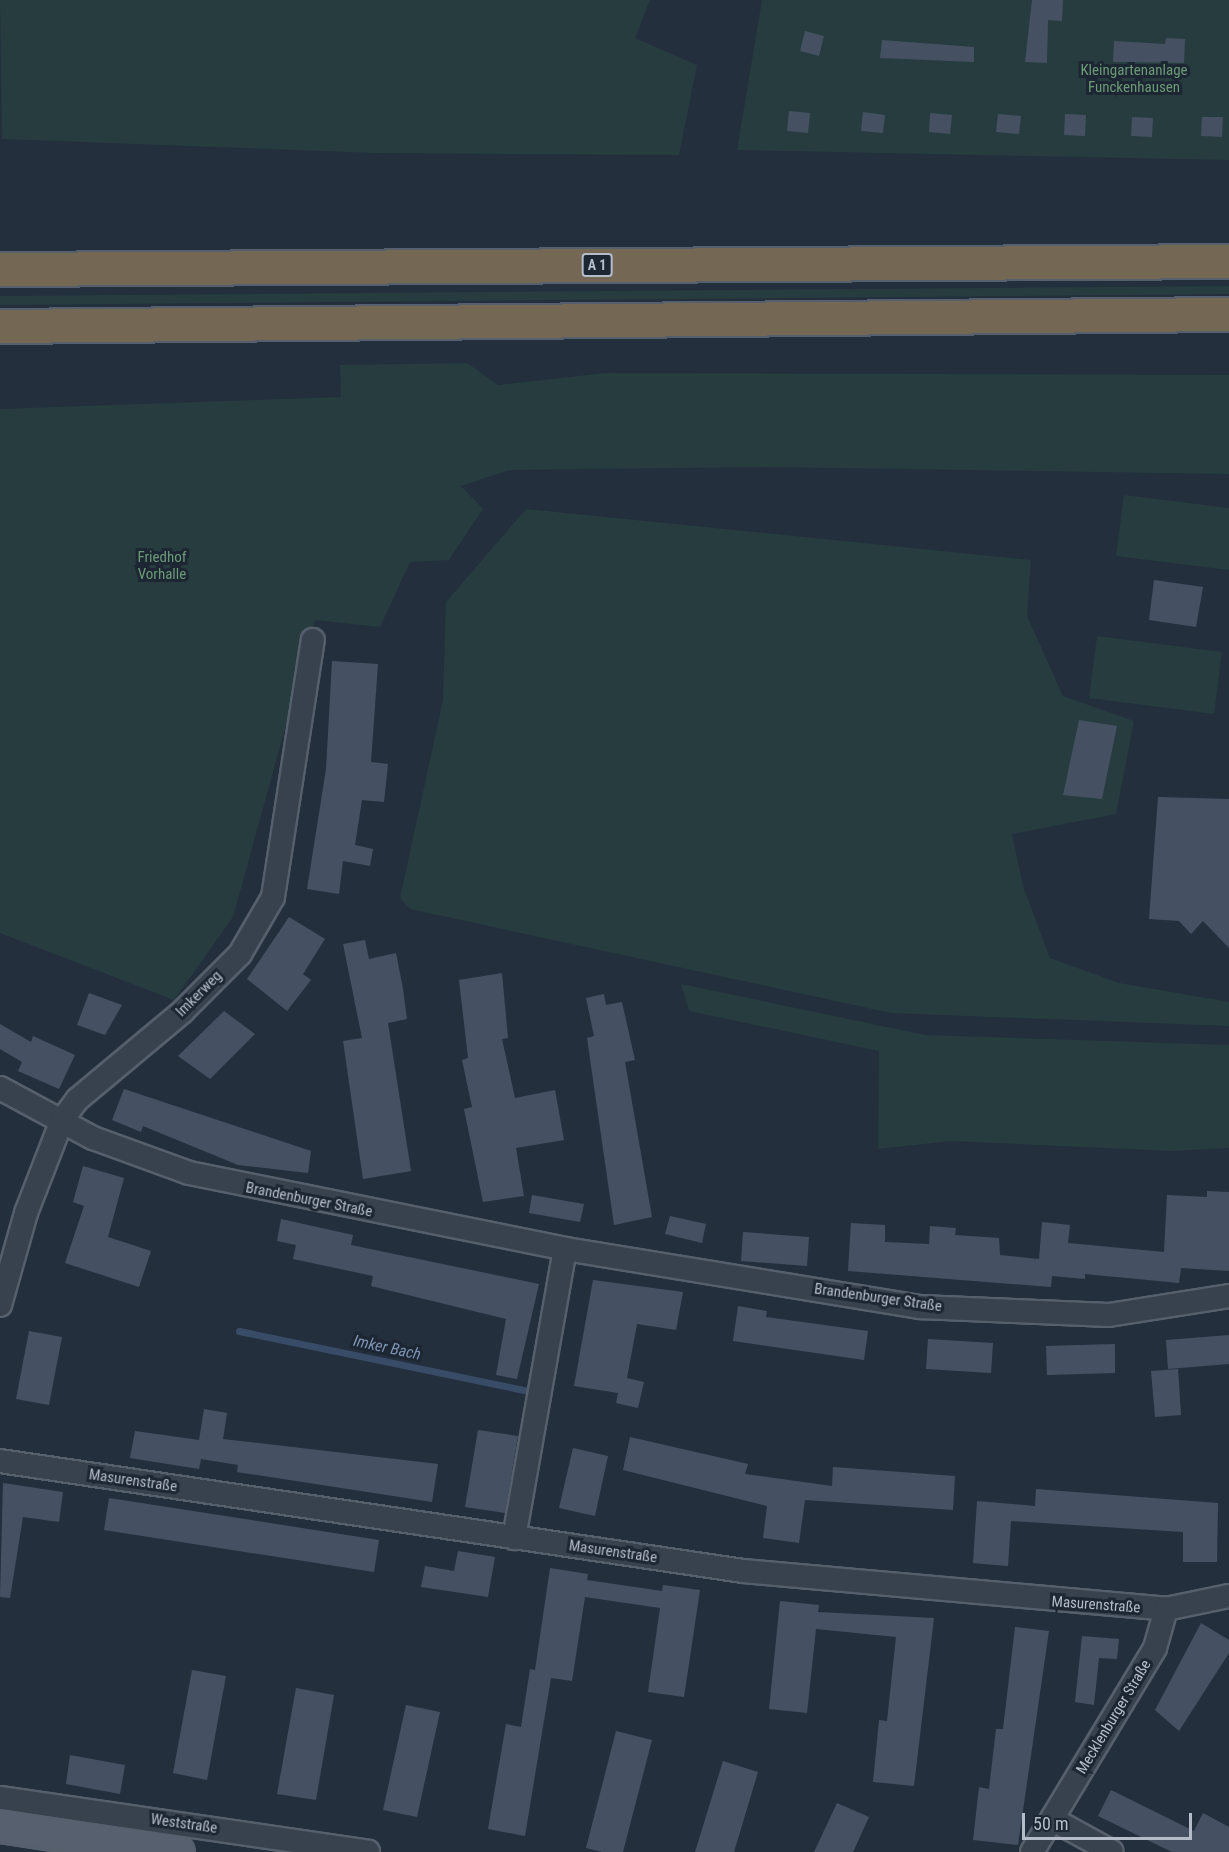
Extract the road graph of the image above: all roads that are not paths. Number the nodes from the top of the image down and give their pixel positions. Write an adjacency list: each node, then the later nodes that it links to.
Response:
1 (1229, 261): 2 (highway, A 1)
2 (0, 269)
3 (1229, 314): 4 (highway)
4 (0, 326)
5 (313, 640): 7 (street, Imkerweg)
6 (0, 1088): 7 (street, Brandenburger Straße)
7 (62, 1120): 8 (street, Brandenburger Straße); 10 (street, Imkerweg)
8 (565, 1249): 9 (street, Brandenburger Straße); 12 (street)
9 (1229, 1296)
10 (0, 1305)
11 (0, 1461): 12 (street, Masurenstraße)
12 (514, 1538): 14 (street, Masurenstraße)
13 (1229, 1596): 14 (street, Masurenstraße)
14 (1166, 1610): 16 (street, Mecklenburger Straße)
15 (0, 1798): 19 (street, Weststraße)
16 (1052, 1820): 20 (street, Mecklenburger Straße); 21 (street)
17 (0, 1825): 18 (main road, Weststraße)
18 (177, 1852)
19 (368, 1852)
20 (1032, 1852)
21 (1112, 1852)

